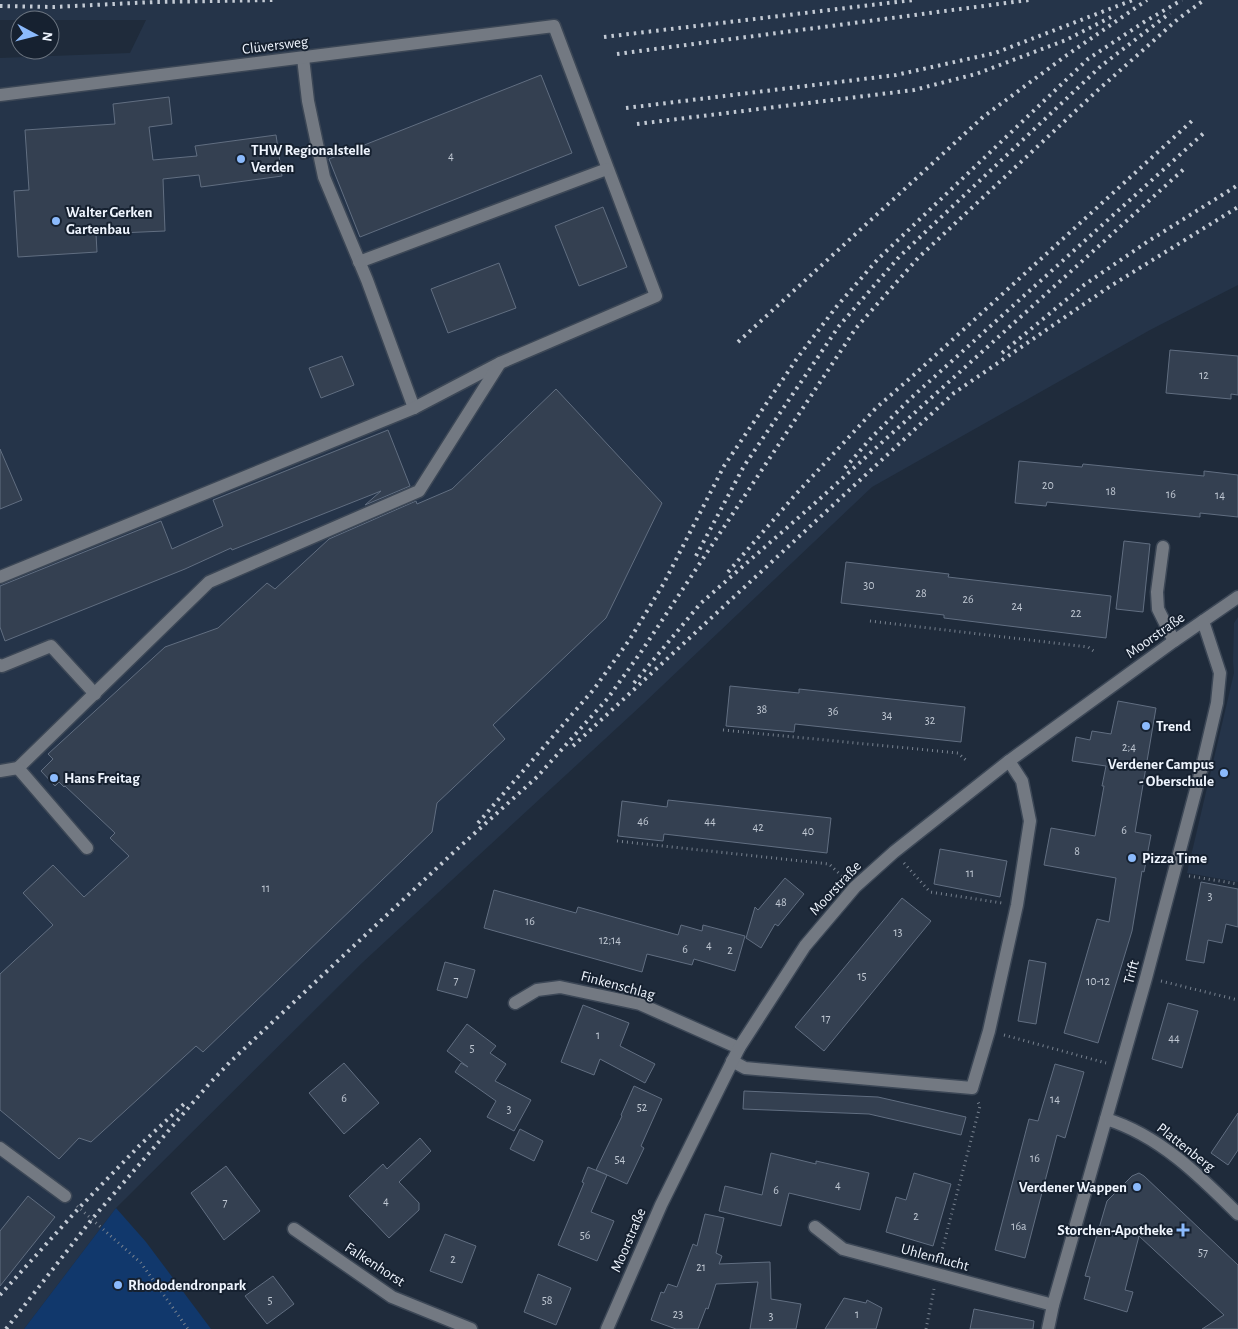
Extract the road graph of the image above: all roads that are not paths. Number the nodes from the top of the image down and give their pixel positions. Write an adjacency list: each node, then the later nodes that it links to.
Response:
1 (303, 58): 2 (street, Clüversweg); 3 (street, Clüversweg); 4 (street)
2 (0, 95)
3 (607, 169): 4 (street); 5 (street)
4 (360, 262): 6 (street)
5 (500, 363): 6 (street); 13 (street)
6 (414, 408): 8 (street)
7 (1163, 547): 11 (street)
8 (0, 577)
9 (1238, 598): 10 (street, Moorstraße)
10 (1204, 621): 11 (street, Moorstraße); 21 (street, Trift)
11 (1174, 641): 14 (street, Moorstraße)
12 (0, 665): 13 (street)
13 (95, 694): 15 (street)
14 (1009, 761): 19 (street, Moorstraße); 20 (street)
15 (18, 768): 16 (street); 17 (street)
16 (0, 771)
17 (87, 848)
18 (515, 1003): 19 (street, Finkenschlag)
19 (739, 1048): 20 (street, Moorstraße)
20 (732, 1061): 29 (street, Moorstraße)
21 (1106, 1119): 24 (street, Plattenberg); 27 (street, Trift)
22 (0, 1148): 23 (street)
23 (65, 1196)
24 (1238, 1214)
25 (815, 1227): 27 (street, Uhlenflucht)
26 (294, 1229): 28 (street, Falkenhorst)
27 (1053, 1305): 30 (street, Trift)
28 (471, 1329)
29 (607, 1329)
30 (1048, 1329)

